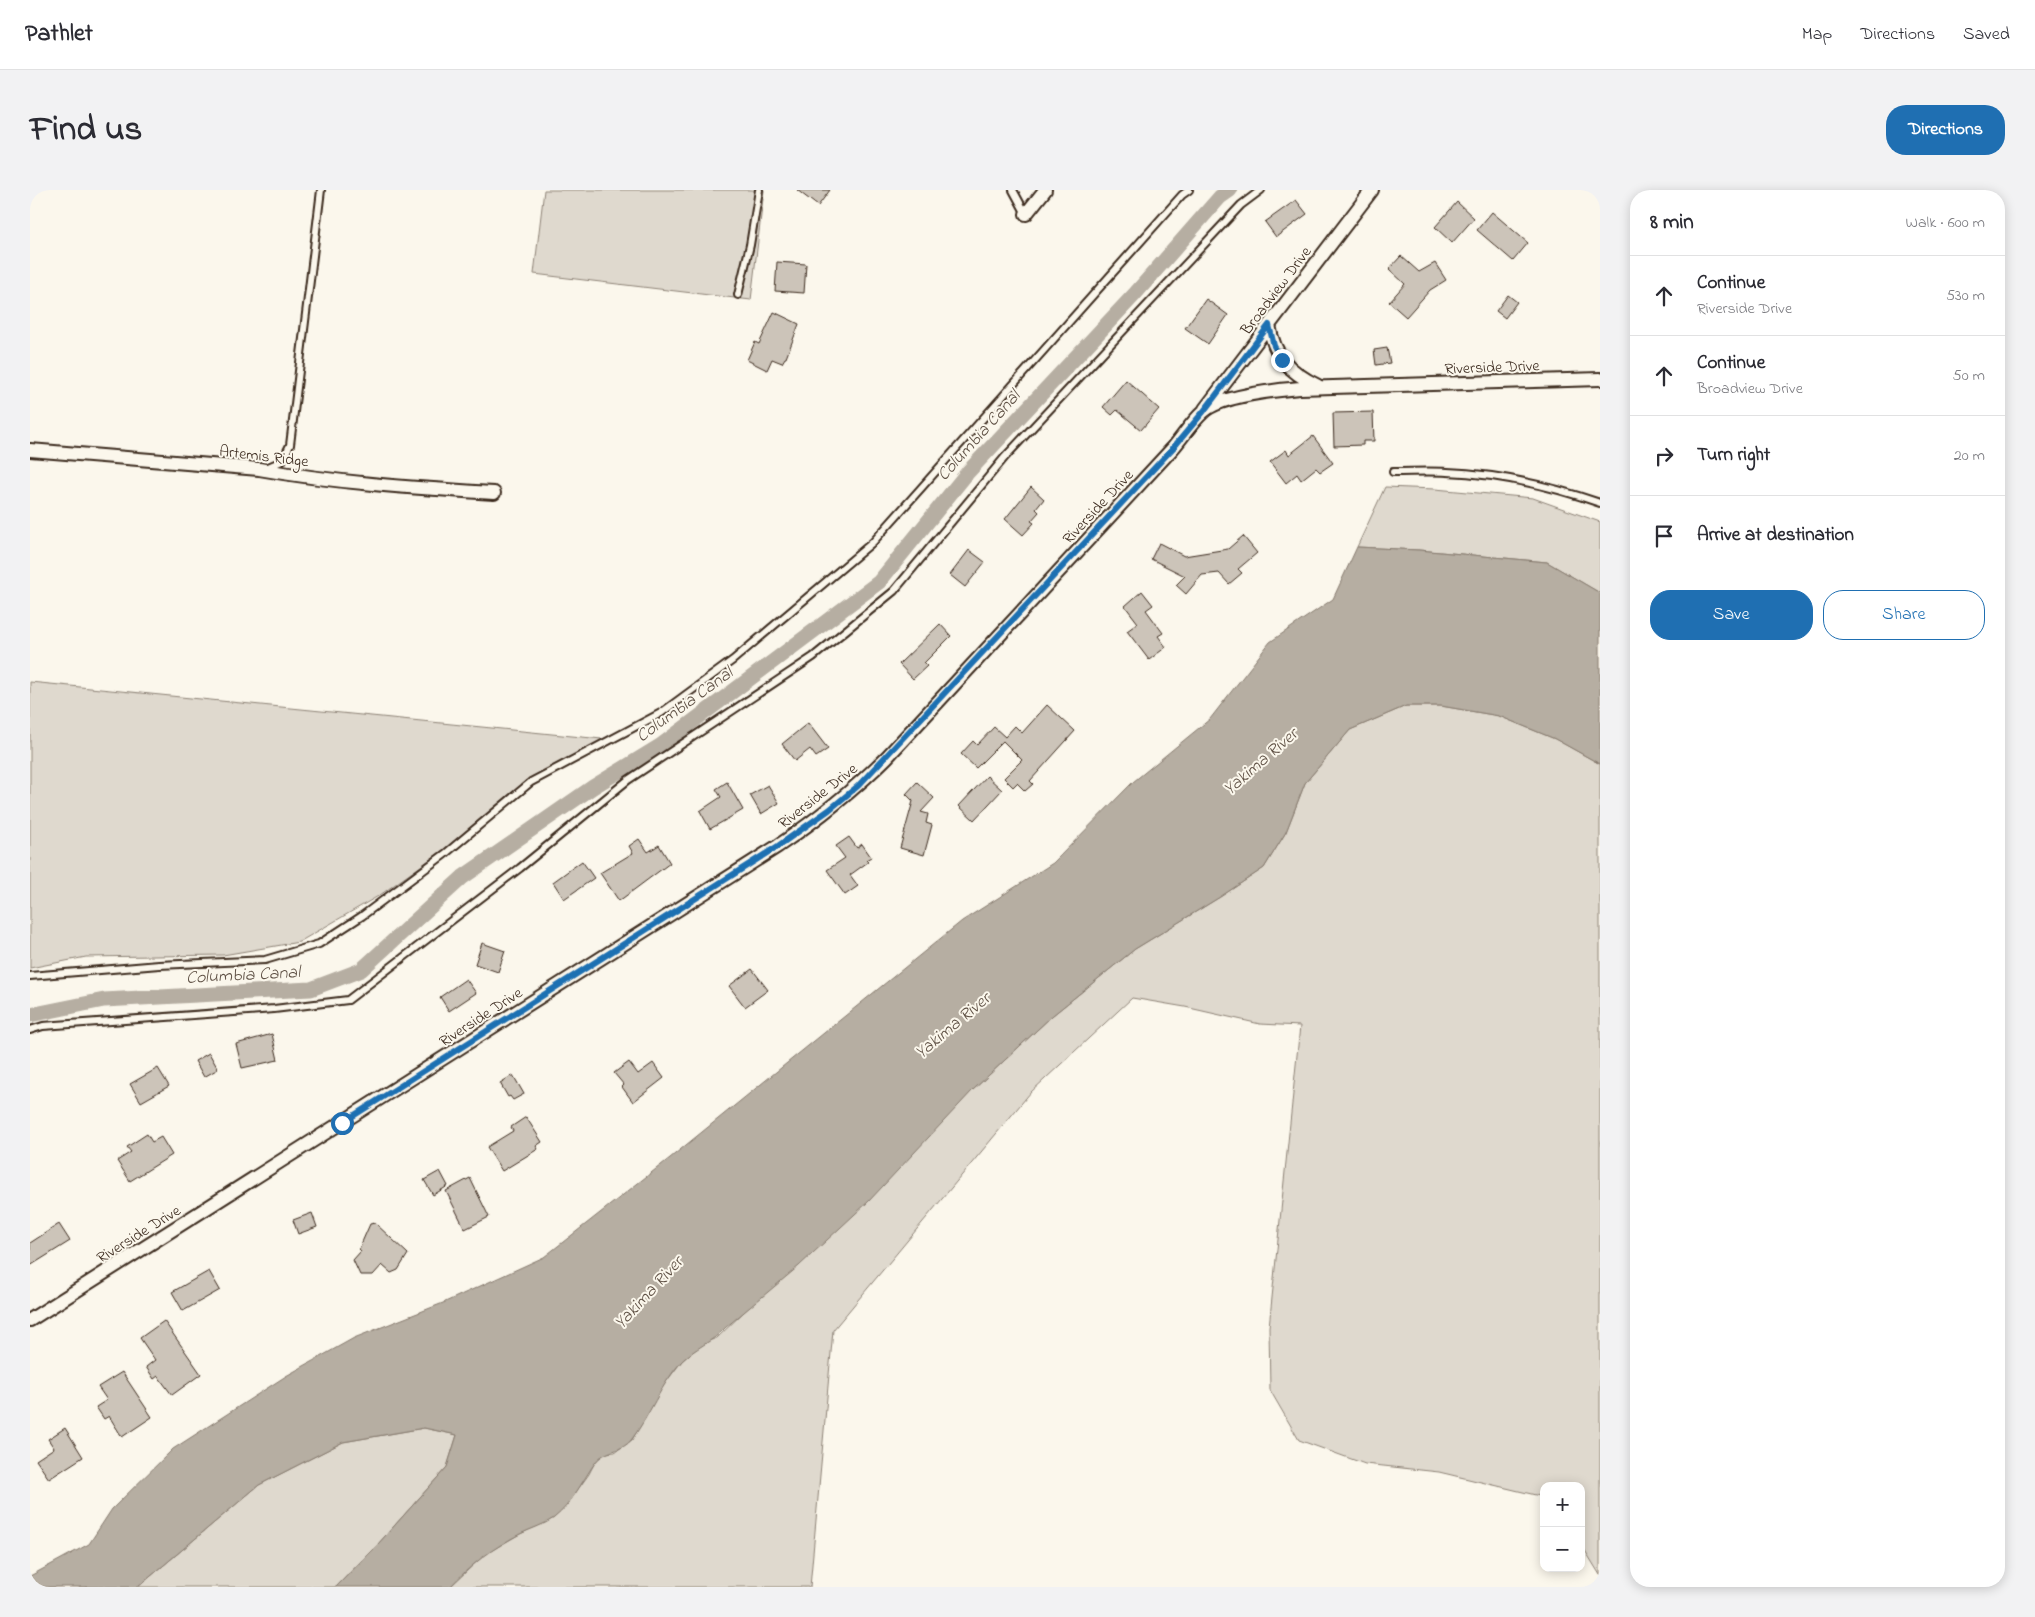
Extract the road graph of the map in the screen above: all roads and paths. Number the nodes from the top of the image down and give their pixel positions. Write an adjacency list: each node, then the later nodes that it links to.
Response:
1 (321, 190): 15 (lane)
2 (758, 190): 9 (lane)
3 (1013, 190): 8 (lane)
4 (1045, 190): 8 (street)
5 (1189, 190): 19 (lane)
6 (1261, 190): 20 (lane)
7 (1372, 190): 10 (street, Broadview Drive)
8 (1026, 214)
9 (738, 295)
10 (1269, 325): 12 (street); 13 (street, Broadview Drive)
11 (1600, 378): 12 (street, Riverside Drive)
12 (1320, 387): 13 (street, Riverside Drive)
13 (1204, 411): 21 (street, Riverside Drive)
14 (30, 450): 15 (street, Artemis Ridge)
15 (259, 469): 17 (street, Artemis Ridge)
16 (1394, 472): 18 (lane)
17 (494, 493)
18 (1600, 503)
19 (30, 976)
20 (30, 1030)
21 (30, 1320)

